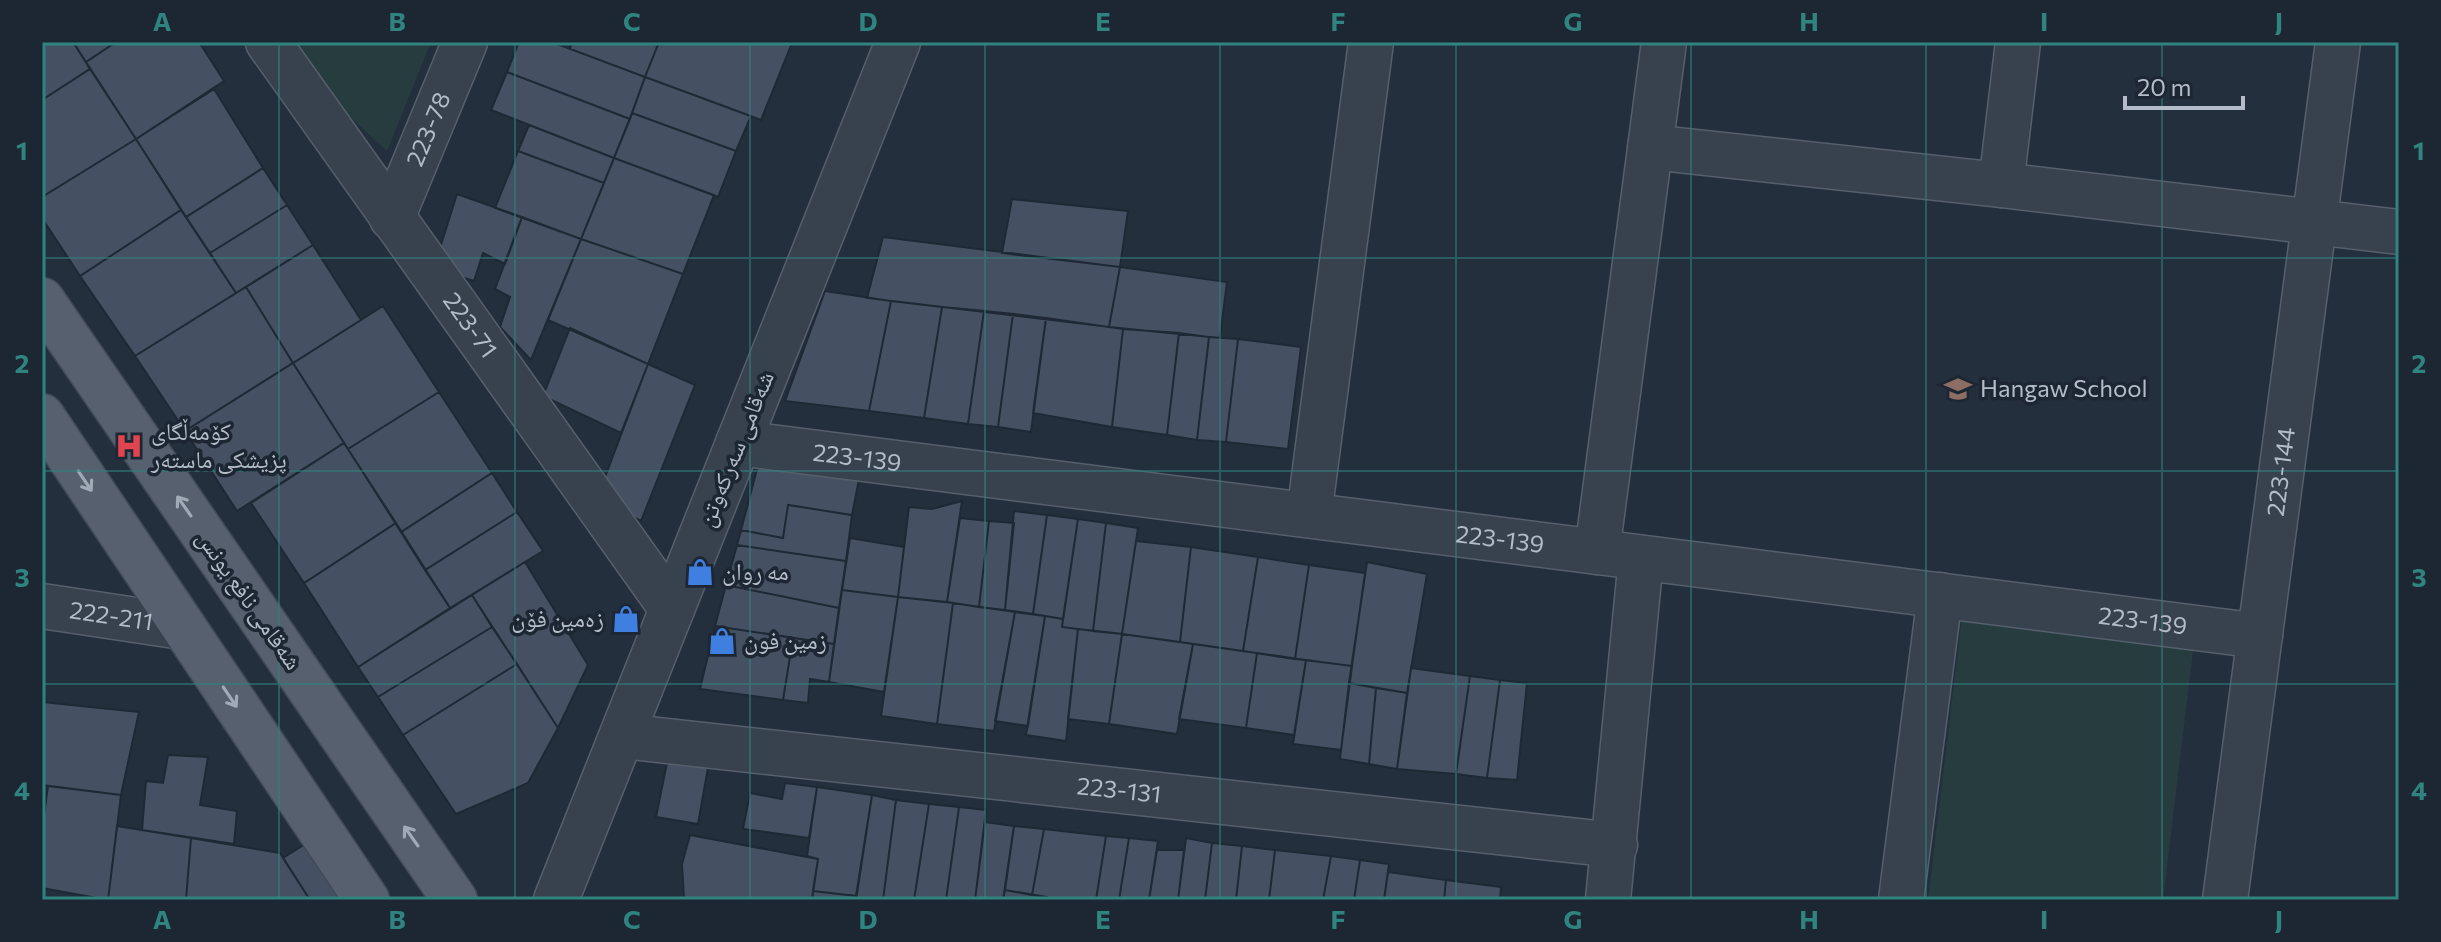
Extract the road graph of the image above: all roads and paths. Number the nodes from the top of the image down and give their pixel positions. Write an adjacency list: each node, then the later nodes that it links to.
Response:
1 (268, 42): 10 (street, 223-71)
2 (465, 42): 10 (street, 223-78)
3 (898, 42): 15 (street, شەقامی سەرکەوتن)
4 (1371, 42): 16 (street)
5 (1664, 42): 8 (street)
6 (2018, 42): 9 (street)
7 (2338, 42): 11 (street, 223-144)
8 (1650, 147): 9 (street); 17 (street)
9 (2001, 185): 11 (street)
10 (392, 218): 21 (street, 223-71)
11 (2314, 222): 12 (street); 23 (street, 223-144)
12 (2399, 232)
13 (42, 300): 27 (main road, شەقامی نافع یونس, one-way to 13)
14 (42, 416): 22 (main road, one-way to 22)
15 (738, 443): 16 (street, 223-139); 21 (street, شەقامی سەرکەوتن)
16 (1309, 515): 17 (street, 223-139)
17 (1597, 552): 18 (street, 223-139)
18 (1641, 558): 19 (street, 223-139); 25 (street)
19 (1940, 595): 23 (street, 223-139); 30 (street)
20 (42, 606): 22 (street, 222-211)
21 (672, 609): 24 (street, شەقامی سەرکەوتن)
22 (182, 627): 26 (main road, one-way to 26)
23 (2260, 636): 31 (street, 223-144)
24 (622, 736): 25 (street, 223-131); 28 (street, شەقامی سەرکەوتن)
25 (1615, 845): 29 (street)
26 (367, 900)
27 (455, 900)
28 (556, 900)
29 (1608, 900)
30 (1901, 900)
31 (2225, 900)

